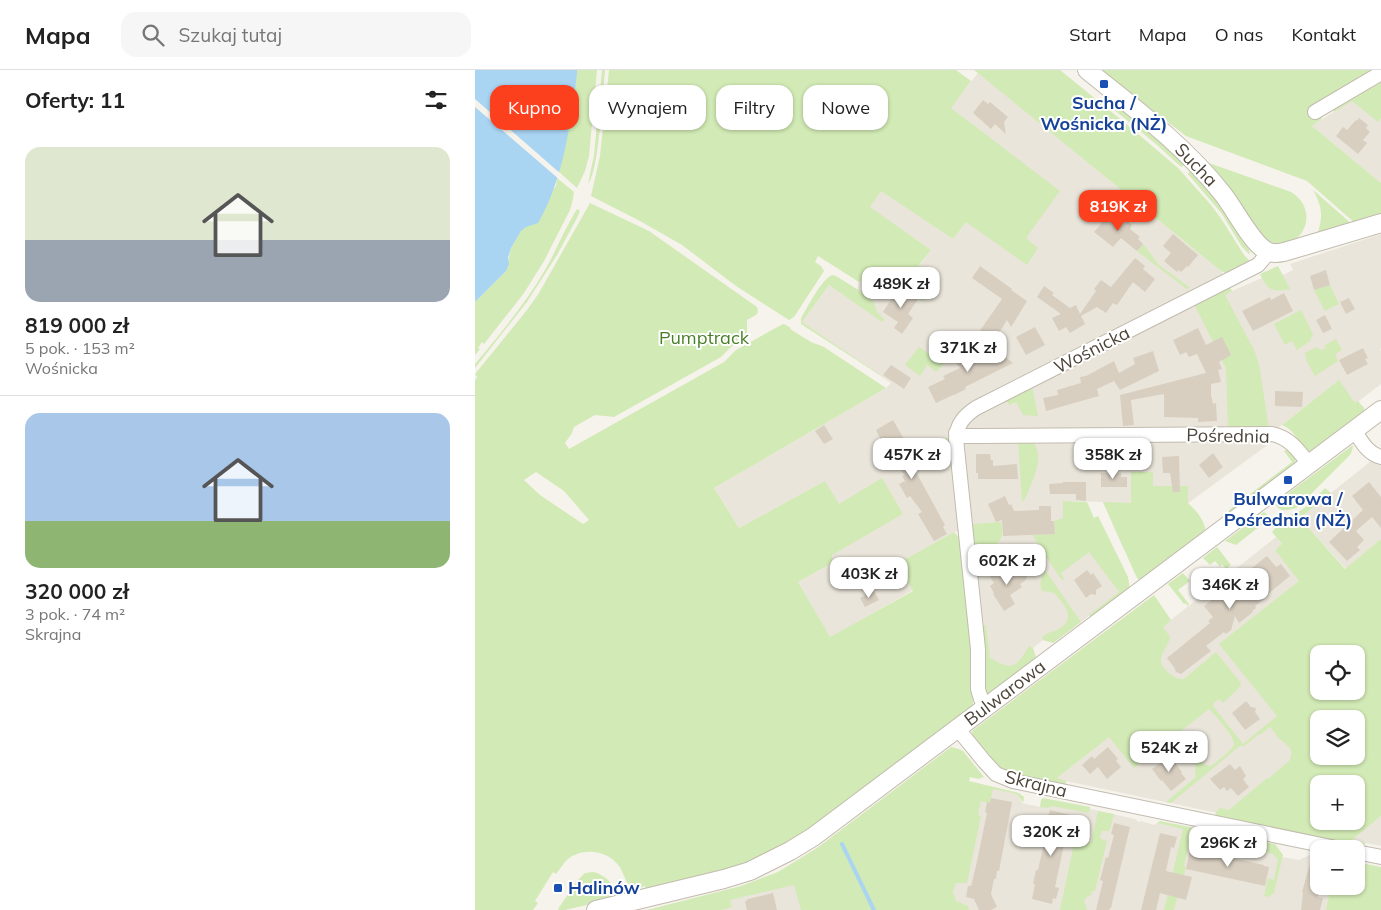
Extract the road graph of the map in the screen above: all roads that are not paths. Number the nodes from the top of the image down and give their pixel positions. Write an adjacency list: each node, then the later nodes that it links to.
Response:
1 (1087, 70): 5 (street, Sucha)
2 (1381, 73): 3 (street)
3 (1315, 112)
4 (1381, 223): 5 (street)
5 (1269, 252): 8 (street, Wośnicka)
6 (1381, 410): 7 (street, Bulwarowa)
7 (1354, 430): 9 (street); 10 (street, Bulwarowa)
8 (956, 433): 10 (street, Pośrednia); 11 (street)
9 (1381, 457)
10 (1309, 464): 11 (street, Bulwarowa)
11 (986, 706): 12 (street, Bulwarowa)
12 (957, 728): 13 (street, Skrajna); 16 (street, Bulwarowa)
13 (1310, 843)
14 (1365, 854): 15 (street)
15 (1381, 857)
16 (625, 907): 17 (street, Bulwarowa)
17 (596, 910)

